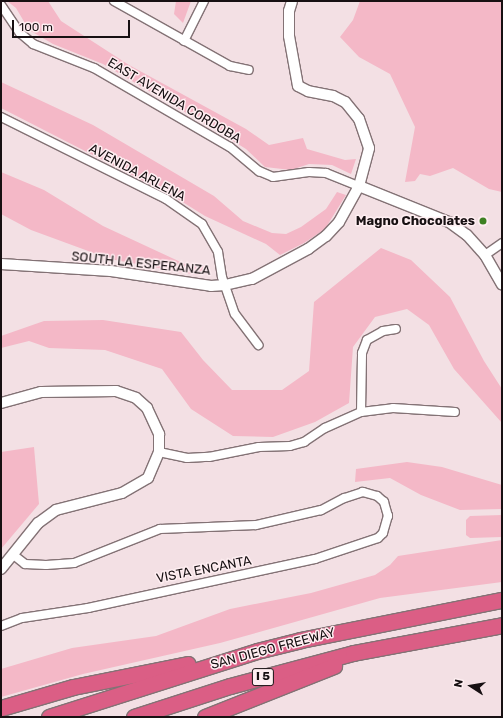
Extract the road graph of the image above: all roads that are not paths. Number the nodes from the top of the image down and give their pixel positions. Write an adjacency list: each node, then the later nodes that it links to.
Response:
1 (114, 1): 4 (street)
2 (204, 1): 6 (street)
3 (292, 1): 9 (street, SOUTH LA ESPERANZA)
4 (125, 4): 6 (street)
5 (1, 6): 9 (street, EAST AVENIDA CORDOBA)
6 (184, 40): 7 (street)
7 (250, 70)
8 (1, 117): 14 (street, AVENIDA ARLENA)
9 (359, 186): 11 (street, EAST AVENIDA CORDOBA); 14 (street, SOUTH LA ESPERANZA)
10 (502, 243): 11 (street)
11 (484, 255): 13 (street, EAST AVENIDA CORDOBA)
12 (1, 264): 14 (street, SOUTH LA ESPERANZA)
13 (502, 284)
14 (225, 285): 16 (street, AVENIDA ARLENA)
15 (396, 328): 18 (street)
16 (258, 345)
17 (1, 403): 20 (street)
18 (361, 412): 19 (street); 20 (street)
19 (455, 412)
20 (159, 452): 21 (street)
21 (12, 554): 22 (street); 24 (street, VISTA ENCANTA)
22 (1, 569)
23 (502, 600): 29 (highway, SAN DIEGO FREEWAY / I 5)
24 (1, 626)
25 (502, 626): 27 (highway, SAN DIEGO FREEWAY / I 5)
26 (502, 630): 27 (highway)
27 (460, 633): 28 (highway, SAN DIEGO FREEWAY / I 5)
28 (393, 644): 32 (highway, SAN DIEGO FREEWAY / I 5); 33 (highway)
29 (257, 651): 30 (highway); 31 (highway, SAN DIEGO FREEWAY / I 5)
30 (1, 708)
31 (49, 717)
32 (134, 717)
33 (205, 717)

